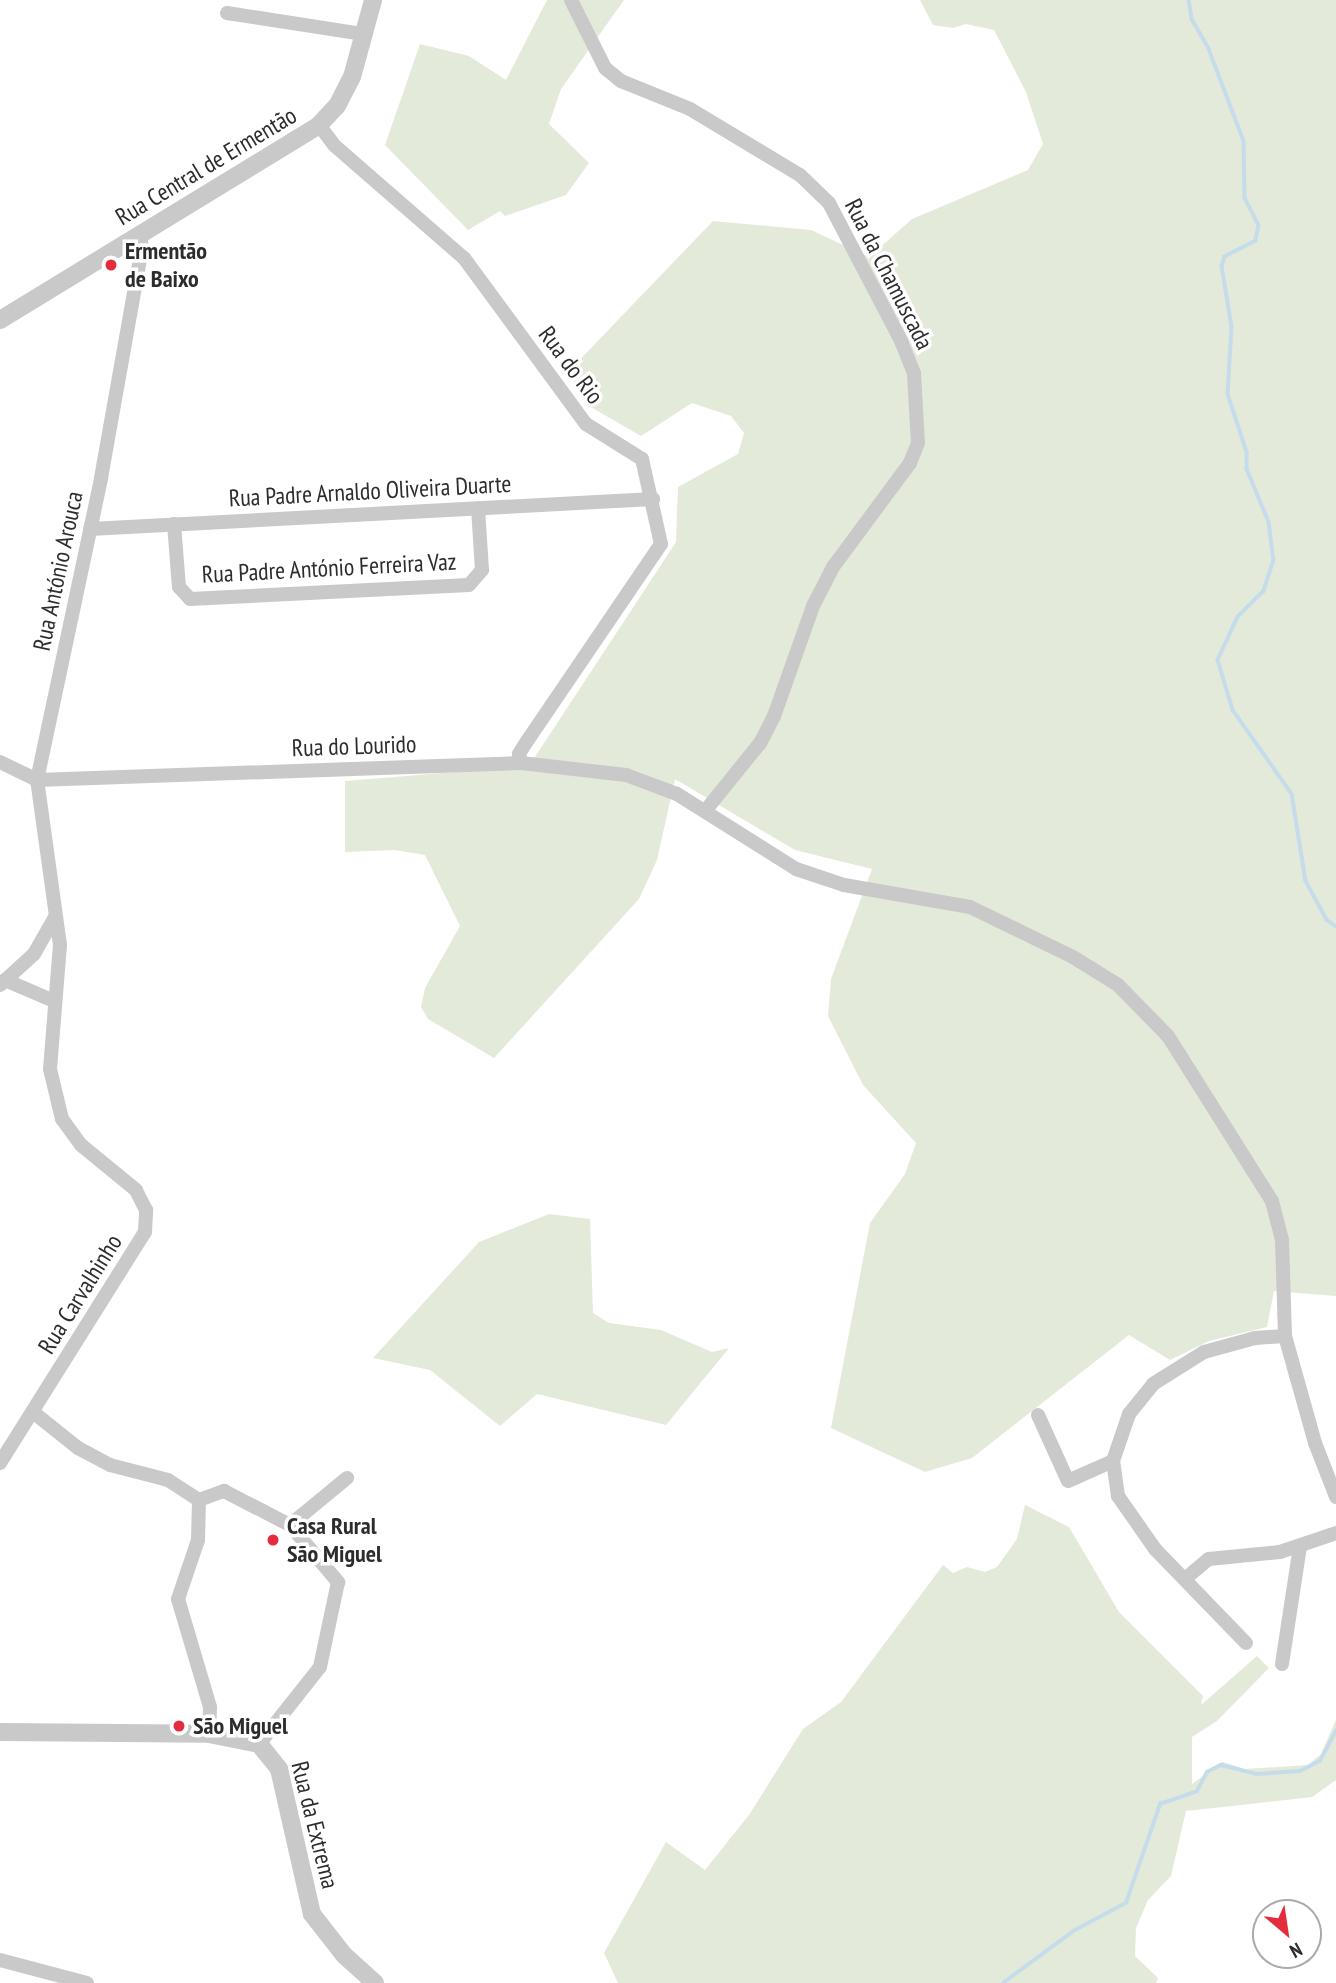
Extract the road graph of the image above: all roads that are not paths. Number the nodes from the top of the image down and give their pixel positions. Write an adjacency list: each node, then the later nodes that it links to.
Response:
1 (373, 0): 4 (street, Rua Central de Ermentão)
2 (571, 0): 15 (street, Rua da Chamuscada)
3 (227, 13): 4 (street)
4 (363, 34): 5 (street, Rua Central de Ermentão)
5 (319, 125): 6 (street, Rua Central de Ermentão); 8 (street, Rua do Rio)
6 (139, 235): 7 (street, Rua Central de Ermentão); 11 (street, Rua António Arouca)
7 (0, 320)
8 (653, 499): 9 (street, Rua Padre Arnaldo Oliveira Duarte); 13 (street, Rua do Rio)
9 (478, 508): 10 (street, Rua Padre Arnaldo Oliveira Duarte); 10 (street, Rua Padre António Ferreira Vaz)
10 (174, 524): 11 (street, Rua Padre Arnaldo Oliveira Duarte)
11 (90, 529): 14 (street, Rua António Arouca)
12 (0, 762): 14 (street, Rua do Lourido)
13 (521, 763): 14 (street, Rua do Lourido); 15 (street, Rua do Lourido)
14 (37, 780): 16 (street, Rua António Arouca)
15 (706, 810): 19 (street, Rua do Lourido)
16 (55, 917): 17 (street); 18 (street, Rua Carvalhinho)
17 (3, 983): 18 (street)
18 (54, 1002): 20 (street, Rua Carvalhinho)
19 (1286, 1336): 22 (street); 25 (street, Rua do Lourido)
20 (33, 1412): 23 (street, Rua Carvalhinho); 26 (street)
21 (1038, 1415): 22 (street)
22 (1113, 1461): 30 (street)
23 (0, 1463)
24 (347, 1479): 27 (street)
25 (1336, 1497)
26 (199, 1500): 27 (street); 34 (street)
27 (290, 1525): 35 (street)
28 (1336, 1534): 29 (street)
29 (1300, 1546): 30 (street); 32 (street)
30 (1186, 1578): 31 (street)
31 (1246, 1643)
32 (1282, 1664)
33 (0, 1732): 34 (street)
34 (209, 1734): 35 (street)
35 (259, 1744): 38 (street, Rua da Extrema)
36 (0, 1960): 37 (street)
37 (86, 1983)
38 (375, 1983)

